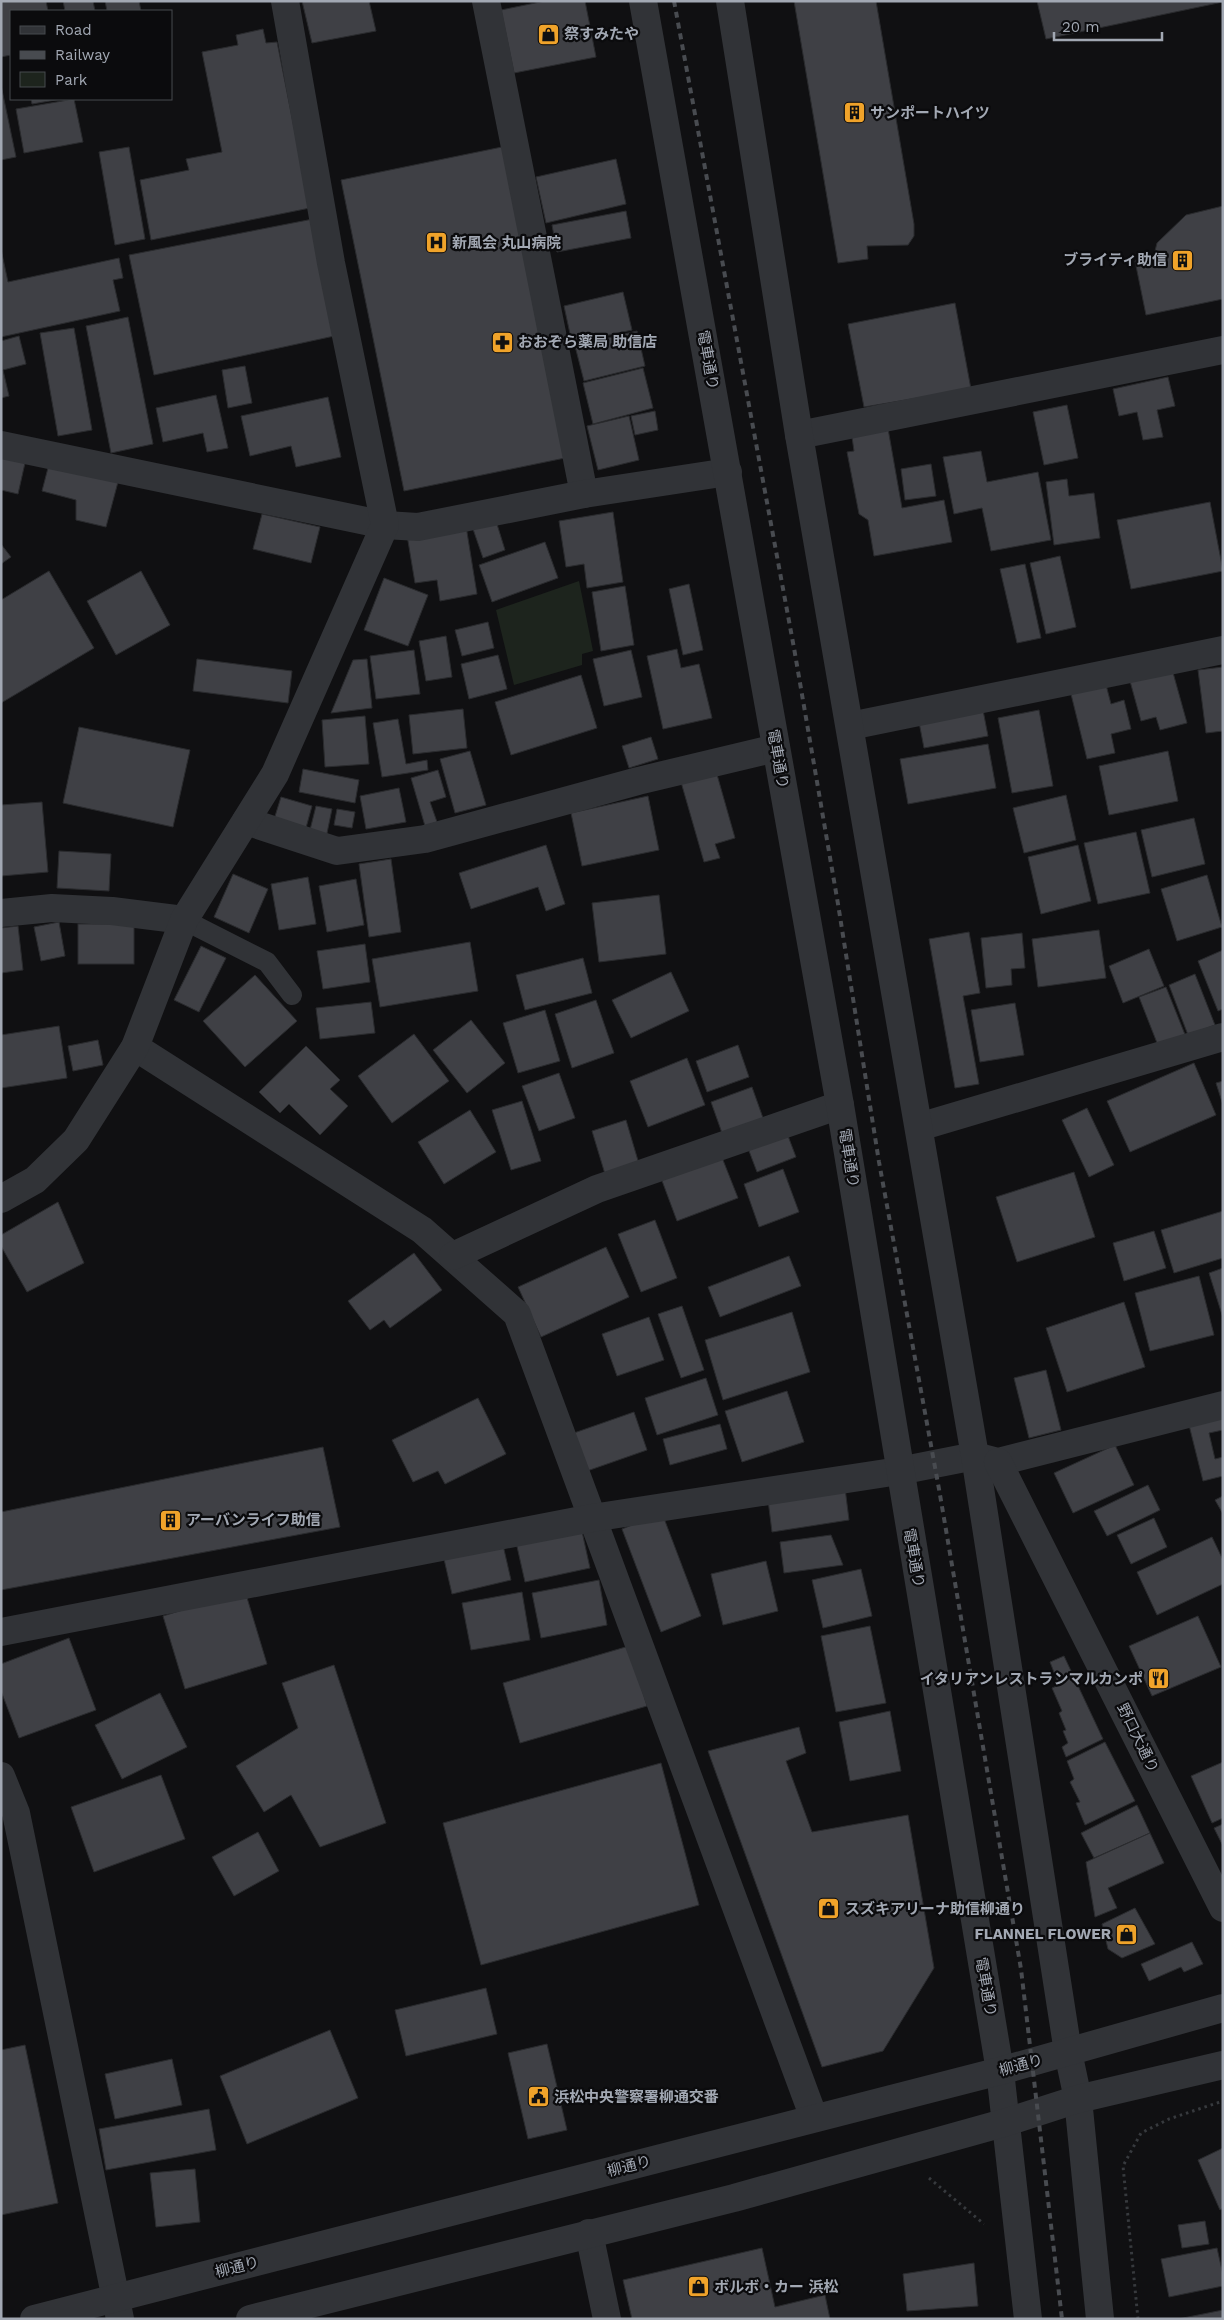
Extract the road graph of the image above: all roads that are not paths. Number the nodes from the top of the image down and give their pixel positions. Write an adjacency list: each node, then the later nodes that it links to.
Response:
1 (284, 1): 10 (street)
2 (486, 1): 9 (street)
3 (643, 1): 8 (street, 電車通り)
4 (730, 1): 6 (street)
5 (1223, 350): 6 (street)
6 (799, 435): 12 (street)
7 (1, 445): 10 (street)
8 (728, 472): 9 (street); 13 (street, 電車通り)
9 (584, 494): 10 (street)
10 (385, 525): 14 (street)
11 (1223, 650): 12 (street)
12 (850, 726): 21 (street)
13 (776, 748): 14 (street); 20 (street, 電車通り)
14 (246, 821): 16 (street)
15 (1, 913): 16 (street)
16 (184, 920): 17 (lane); 19 (street)
17 (292, 995)
18 (1223, 1037): 21 (street)
19 (135, 1048): 22 (street); 23 (street)
20 (840, 1105): 23 (street); 26 (street, 電車通り)
21 (918, 1127): 25 (street)
22 (1, 1199)
23 (452, 1256): 27 (street)
24 (1223, 1405): 25 (street)
25 (987, 1459): 26 (street); 30 (street, 野口大通り); 32 (street)
26 (899, 1471): 27 (street); 34 (street, 電車通り)
27 (592, 1518): 28 (street); 36 (street)
28 (1, 1632)
29 (1, 1776): 39 (street)
30 (1223, 1908)
31 (1223, 2008): 32 (street, 柳通り)
32 (1068, 2052): 34 (street, 柳通り); 35 (street)
33 (1223, 2065): 35 (street)
34 (1000, 2071): 36 (street, 柳通り); 37 (street, 電車通り)
35 (1078, 2099): 37 (street); 44 (street)
36 (814, 2118): 39 (street, 柳通り)
37 (1007, 2122): 38 (street); 43 (street, 電車通り)
38 (589, 2233): 41 (street); 42 (street)
39 (118, 2308): 40 (street, 柳通り)
40 (34, 2319)
41 (250, 2319)
42 (607, 2319)
43 (1028, 2319)
44 (1100, 2319)

